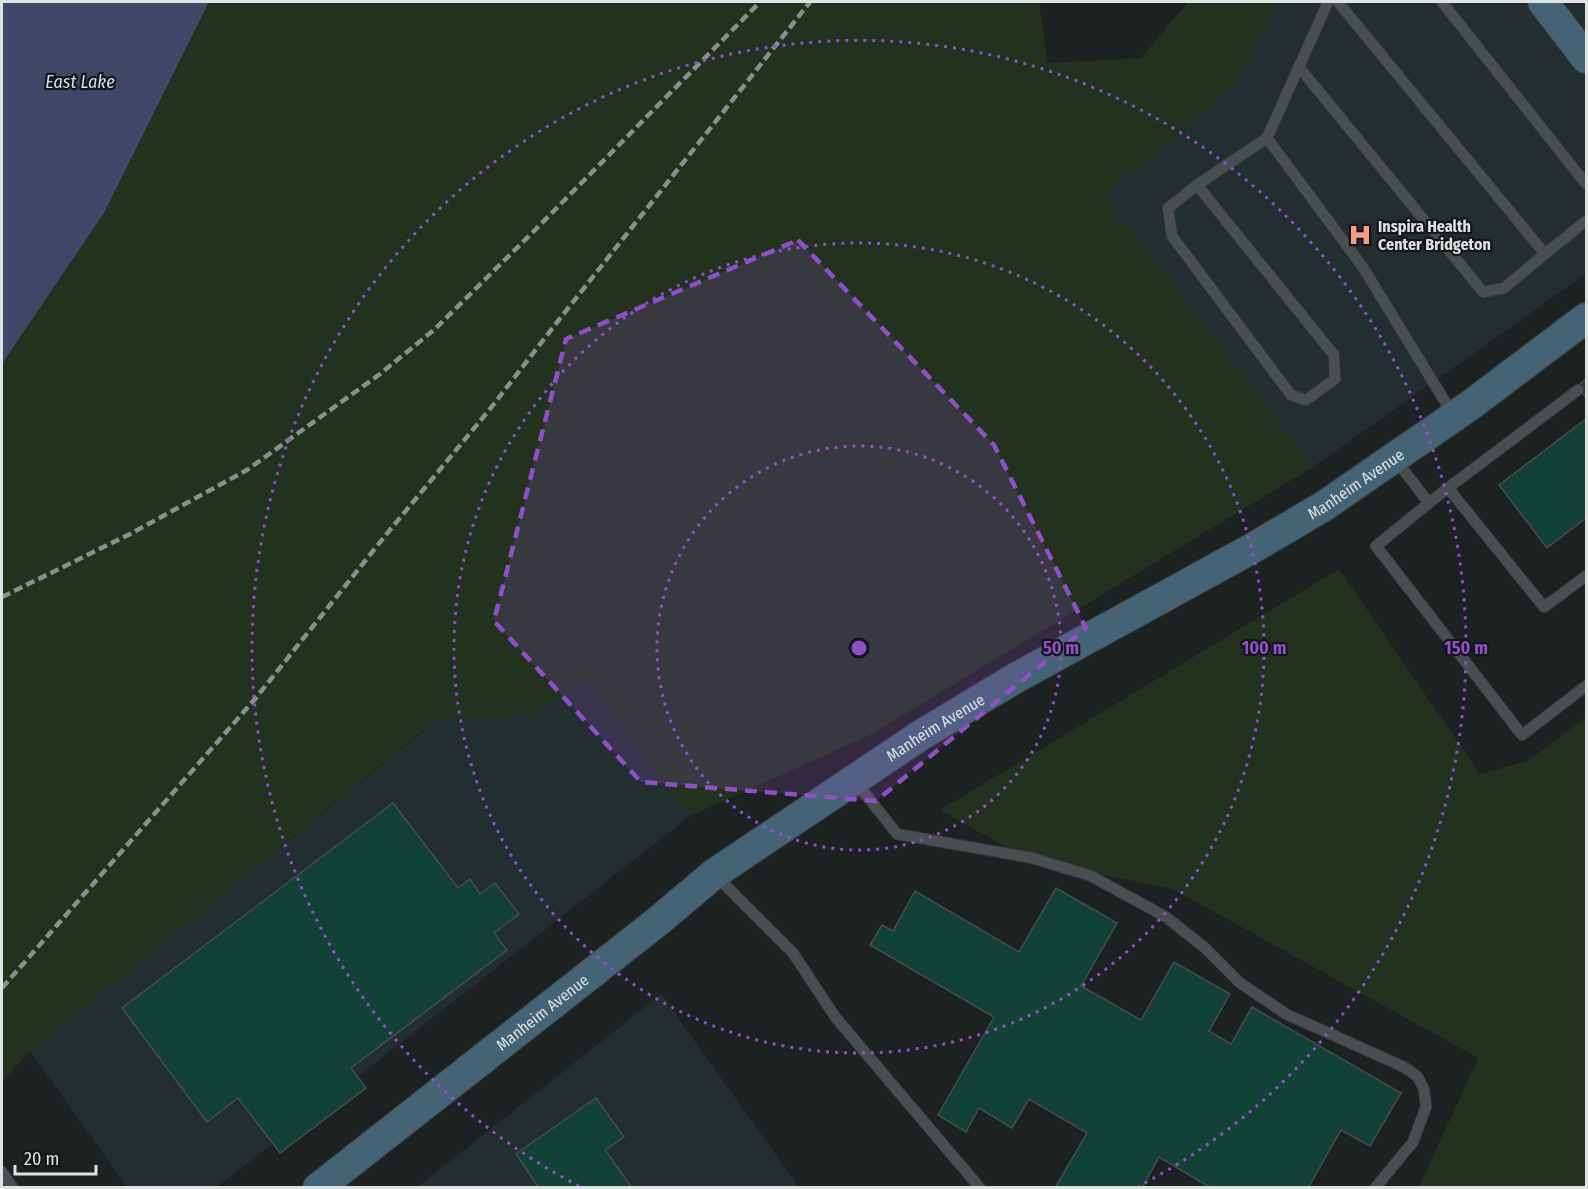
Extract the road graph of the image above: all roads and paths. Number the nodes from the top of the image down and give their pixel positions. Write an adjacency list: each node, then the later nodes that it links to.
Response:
1 (1328, 2): 6 (lane)
2 (1338, 2): 11 (lane)
3 (1442, 2): 8 (lane)
4 (1544, 2): 5 (street)
5 (1587, 58)
6 (1299, 67): 7 (lane); 11 (lane)
7 (1268, 138): 9 (lane); 14 (lane)
8 (1587, 184)
9 (1197, 185): 9 (lane)
10 (1587, 221): 11 (lane)
11 (1545, 254)
12 (1587, 318): 14 (street, Manheim Avenue)
13 (1578, 390): 16 (lane)
14 (1454, 416): 15 (street, Manheim Avenue)
15 (1394, 458): 17 (lane); 20 (street, Manheim Avenue)
16 (1448, 488): 17 (lane); 18 (lane)
17 (1429, 503): 19 (lane)
18 (1587, 576)
19 (1587, 686)
20 (854, 779): 21 (street, Manheim Avenue); 26 (lane)
21 (714, 874): 24 (street, Manheim Avenue); 25 (lane)
22 (2, 1172): 23 (lane)
23 (13, 1188)
24 (318, 1188)
25 (980, 1188)
26 (1375, 1188)

